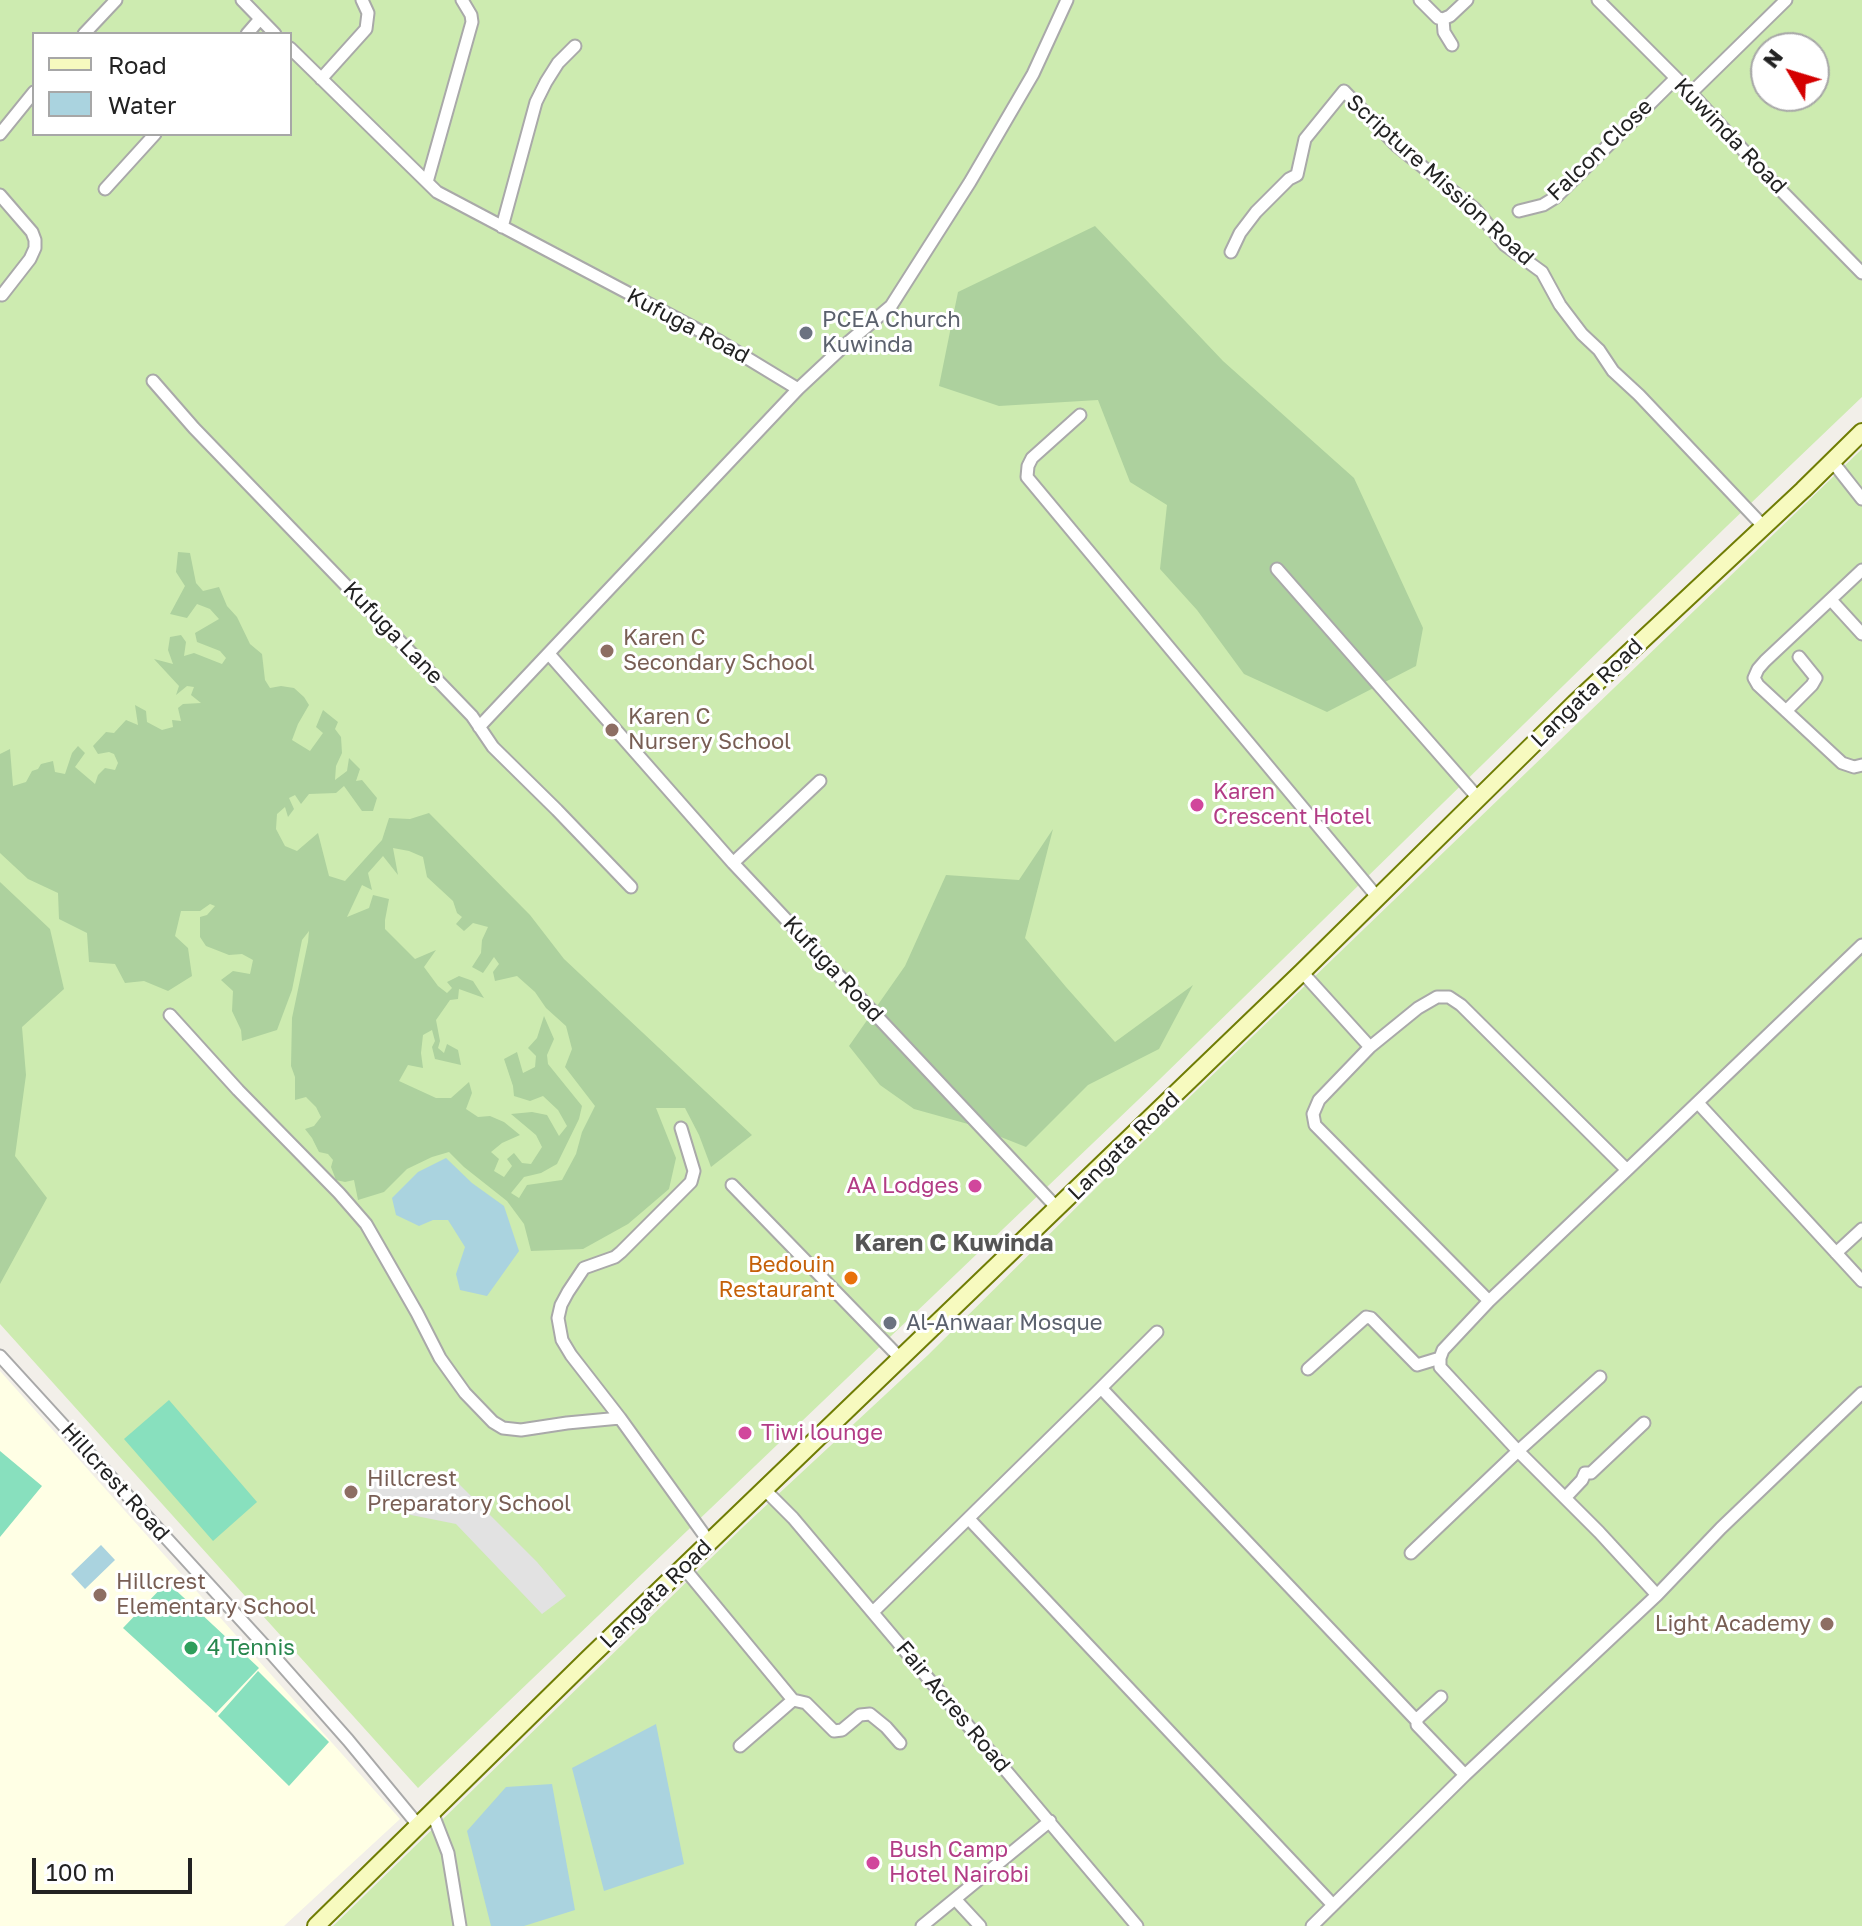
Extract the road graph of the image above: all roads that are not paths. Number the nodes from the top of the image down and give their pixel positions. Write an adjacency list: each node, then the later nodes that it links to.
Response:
1 (116, 0): 12 (street)
2 (242, 0): 10 (street)
3 (362, 0): 18 (street)
4 (462, 0): 24 (street)
5 (1067, 0): 33 (street)
6 (1420, 0): 11 (street)
7 (1467, 0): 11 (street)
8 (1598, 0): 19 (street, Kuwinda Road)
9 (1786, 0): 20 (street)
10 (260, 19): 13 (street); 14 (street)
11 (1443, 19): 15 (street)
12 (86, 32)
13 (249, 32)
14 (273, 32)
15 (1452, 45)
16 (575, 46): 28 (street)
17 (292, 50): 18 (street, Kufuga Road)
18 (321, 79): 24 (street, Kufuga Road)
19 (1675, 79): 20 (street, Kuwinda Road); 27 (street, Falcon Close)
20 (1691, 93): 30 (street, Kuwinda Road)
21 (32, 94): 22 (street)
22 (0, 134)
23 (153, 136): 25 (street)
24 (427, 182): 28 (street, Kufuga Road)
25 (105, 189)
26 (0, 195): 31 (street)
27 (1519, 211)
28 (502, 227): 33 (street, Kufuga Road)
29 (1231, 252): 38 (street, Scripture Mission Road)
30 (1862, 273)
31 (2, 295)
32 (153, 381): 46 (street, Kufuga Lane)
33 (798, 389): 43 (street)
34 (1080, 415): 52 (street)
35 (1862, 432): 36 (main road, Langata Road)
36 (1832, 461): 37 (street); 38 (main road, Langata Road)
37 (1862, 499)
38 (1764, 527): 49 (main road, Langata Road)
39 (1277, 569): 49 (street)
40 (1862, 570): 41 (street)
41 (1831, 600): 42 (street); 45 (street)
42 (1862, 634)
43 (549, 654): 46 (street); 50 (street, Kufuga Road)
44 (1799, 657): 45 (street)
45 (1786, 711): 47 (street)
46 (479, 727): 51 (street, Kufuga Lane)
47 (1862, 765)
48 (820, 781): 50 (street)
49 (1478, 798): 52 (main road, Langata Road)
50 (733, 863): 61 (street, Kufuga Road)
51 (631, 887)
52 (1378, 898): 54 (main road, Langata Road)
53 (1862, 945): 57 (street)
54 (1302, 972): 56 (street); 61 (main road, Langata Road)
55 (170, 1015): 74 (street)
56 (1370, 1047): 59 (street); 65 (street)
57 (1698, 1103): 59 (street); 63 (street)
58 (681, 1128): 74 (street)
59 (1627, 1170): 65 (street)
60 (732, 1185): 69 (street)
61 (1058, 1209): 69 (main road, Langata Road)
62 (1862, 1229): 63 (street)
63 (1836, 1253): 64 (street)
64 (1862, 1281)
65 (1489, 1301): 68 (street)
66 (1157, 1332): 72 (street)
67 (0, 1356): 93 (street, Hillcrest Road)
68 (1440, 1358): 70 (street); 76 (street)
69 (901, 1359): 77 (main road, Langata Road)
70 (1308, 1369)
71 (1600, 1377): 76 (street)
72 (1101, 1388): 79 (street); 87 (street)
73 (1862, 1393): 83 (street)
74 (620, 1418): 80 (street)
75 (1644, 1423): 78 (street)
76 (1518, 1451): 78 (street); 81 (street)
77 (765, 1490): 80 (main road, Langata Road); 84 (street, Fair Acres Road)
78 (1565, 1498): 83 (street)
79 (969, 1519): 84 (street); 95 (street)
80 (710, 1543): 82 (main road, Langata Road)
81 (1411, 1553)
82 (684, 1568): 86 (street); 91 (main road, Langata Road)
83 (1657, 1595): 90 (street)
84 (873, 1612): 92 (street, Fair Acres Road)
85 (1441, 1697): 87 (street)
86 (793, 1700): 88 (street); 89 (street)
87 (1417, 1721): 90 (street)
88 (900, 1743)
89 (740, 1746)
90 (1465, 1775): 95 (street)
91 (432, 1812): 93 (main road, Langata Road); 97 (street)
92 (1050, 1821): 94 (street); 100 (street, Fair Acres Road)
93 (418, 1825): 96 (main road, Langata Road)
94 (955, 1899): 98 (street); 99 (street)
95 (1333, 1905): 101 (street)
96 (316, 1926)
97 (460, 1926)
98 (922, 1926)
99 (980, 1926)
100 (1137, 1926)
101 (1312, 1926)

